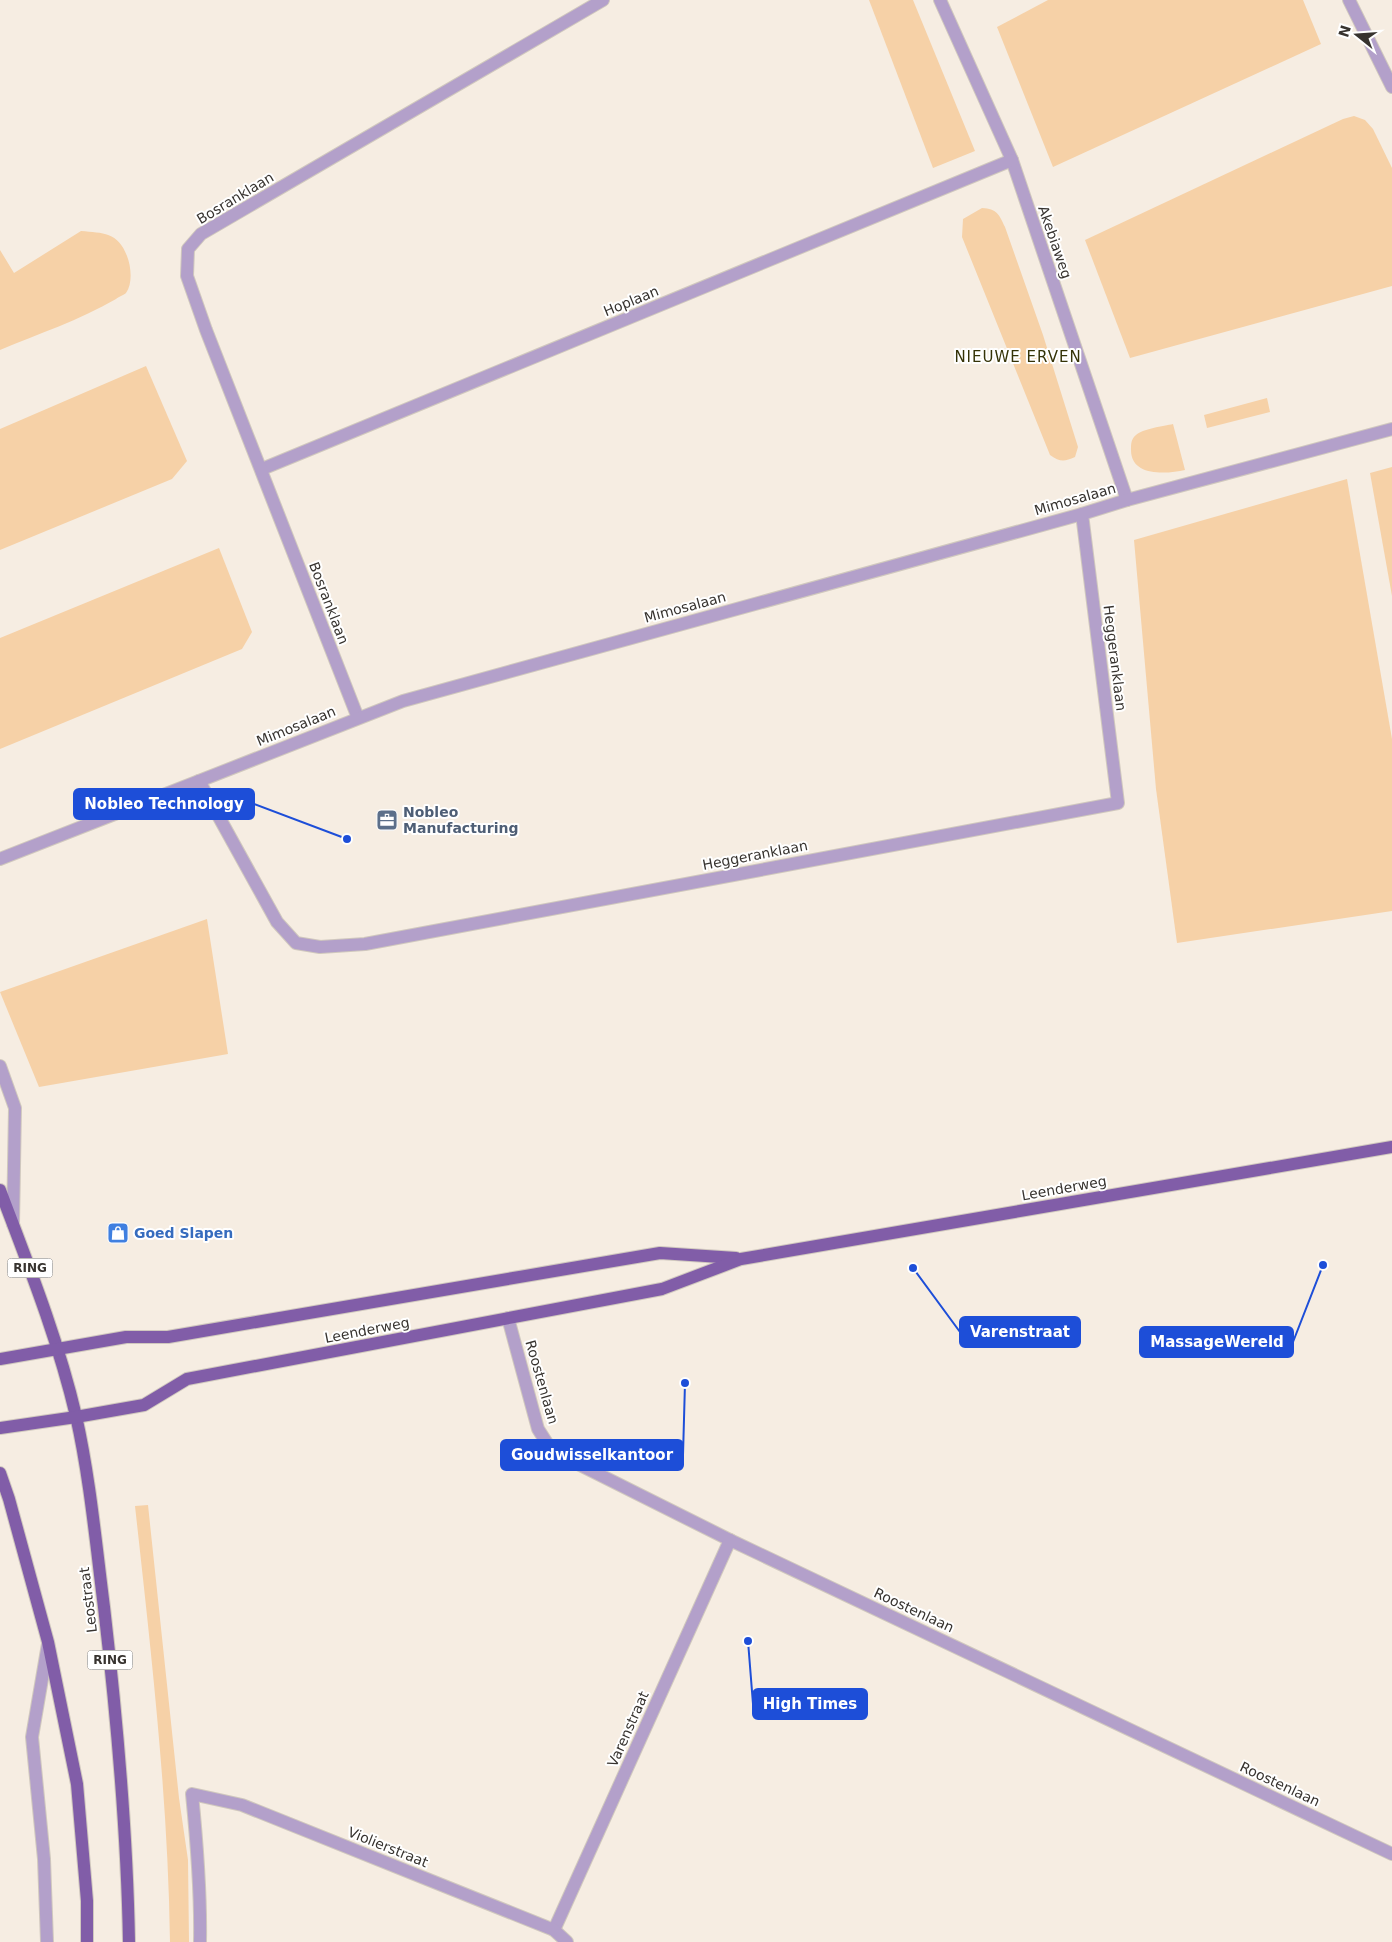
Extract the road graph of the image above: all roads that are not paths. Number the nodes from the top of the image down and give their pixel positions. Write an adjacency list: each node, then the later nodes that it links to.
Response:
1 (602, 0): 7 (street, Bosranklaan)
2 (940, 0): 5 (street, Akebiaweg)
3 (1349, 0): 4 (street)
4 (1392, 87)
5 (1012, 160): 7 (street, Hoplaan); 8 (street, Akebiaweg)
6 (1392, 428): 8 (street, Mimosalaan)
7 (262, 469): 10 (street, Bosranklaan)
8 (1127, 500): 9 (street, Mimosalaan)
9 (1082, 514): 10 (street, Mimosalaan); 11 (street, Heggeranklaan)
10 (358, 718): 11 (street, Mimosalaan)
11 (199, 781): 12 (street, Mimosalaan)
12 (0, 858)
13 (0, 1066): 16 (street)
14 (1392, 1147): 17 (main road, Leenderweg)
15 (0, 1190): 16 (main road, RING)
16 (14, 1225): 19 (main road, RING)
17 (742, 1259): 18 (main road, Leenderweg); 19 (main road, Leenderweg)
18 (508, 1318): 21 (main road, Leenderweg); 24 (street, Roostenlaan)
19 (57, 1348): 20 (main road, Leenderweg); 21 (main road, Leostraat / RING)
20 (0, 1358)
21 (76, 1417): 22 (main road, Leenderweg); 30 (main road, Leostraat / RING)
22 (0, 1428)
23 (0, 1473): 25 (main road)
24 (730, 1540): 26 (street, Roostenlaan); 27 (street, Varenstraat)
25 (48, 1642): 28 (street); 29 (main road)
26 (1392, 1854)
27 (554, 1930): 31 (street, Violierstraat); 32 (street, Violierstraat)
28 (47, 1942)
29 (87, 1942)
30 (129, 1942)
31 (200, 1942)
32 (567, 1942)

